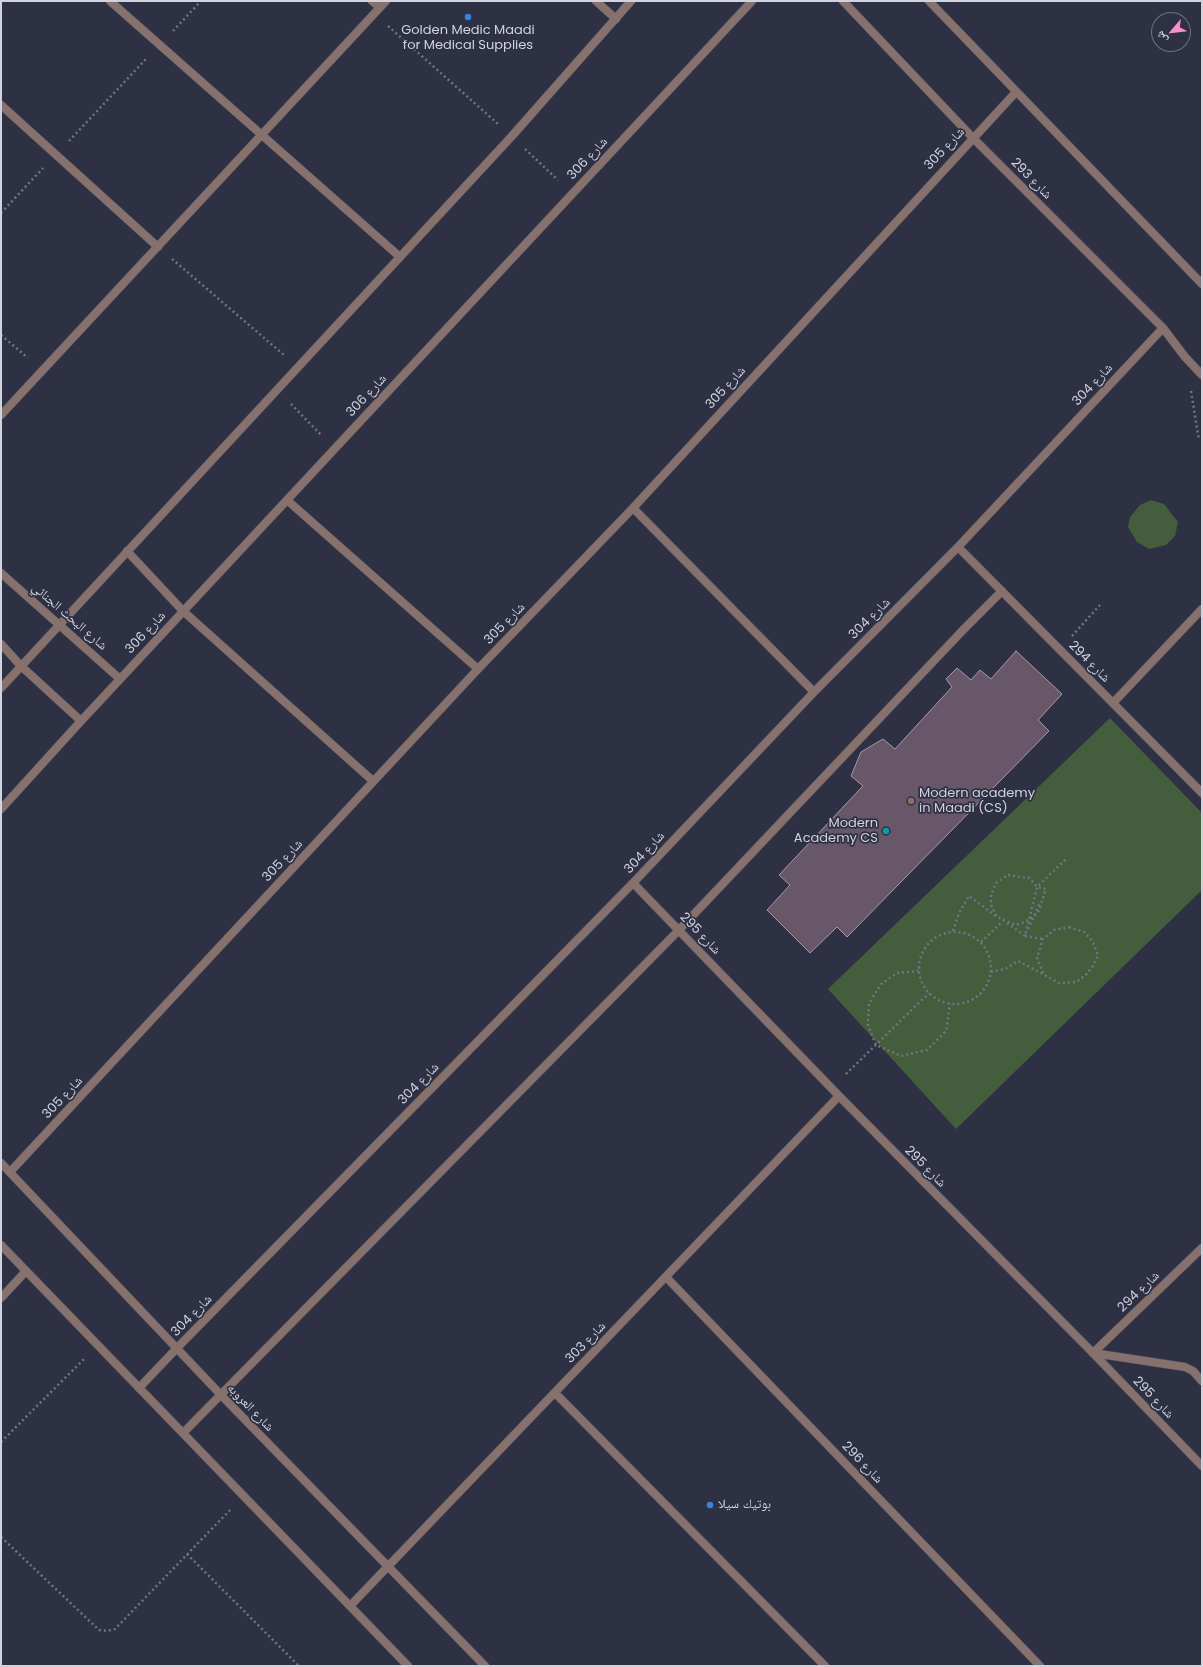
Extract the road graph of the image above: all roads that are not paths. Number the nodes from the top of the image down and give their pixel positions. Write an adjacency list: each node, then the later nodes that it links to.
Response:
1 (110, 1): 13 (street)
2 (372, 1): 9 (street)
3 (386, 1): 9 (street)
4 (596, 1): 10 (street)
5 (632, 1): 10 (street)
6 (752, 1): 21 (street, شارع 306)
7 (843, 1): 14 (street, شارع 293)
8 (929, 1): 11 (street)
9 (380, 7): 13 (street)
10 (616, 19): 16 (street)
11 (1016, 92): 14 (street, شارع 305); 17 (street)
12 (1, 105): 15 (street)
13 (262, 135): 15 (street); 16 (street)
14 (972, 137): 18 (street, شارع 293); 22 (street, شارع 305)
15 (158, 247): 20 (street)
16 (400, 257): 24 (street)
17 (1202, 284)
18 (1162, 328): 19 (street, شارع 293); 23 (street, شارع 304)
19 (1202, 375)
20 (1, 416)
21 (287, 500): 28 (street, شارع 306); 32 (street)
22 (633, 508): 32 (street, شارع 305); 35 (street)
23 (958, 547): 26 (street, شارع 294); 35 (street, شارع 304)
24 (127, 551): 28 (street); 29 (street)
25 (1, 573): 29 (street, شارع البحث الجنائي)
26 (1002, 591): 36 (street, شارع 294); 42 (street)
27 (1202, 609): 36 (street)
28 (183, 611): 33 (street, شارع 306); 38 (street)
29 (60, 624): 31 (street); 33 (street, شارع البحث الجنائي)
30 (1, 644): 31 (street)
31 (21, 666): 34 (street); 37 (street)
32 (478, 669): 38 (street, شارع 305)
33 (120, 678): 37 (street, شارع 306)
34 (1, 688)
35 (814, 692): 41 (street, شارع 304)
36 (1113, 704): 39 (street, شارع 294)
37 (81, 721): 40 (street, شارع 306)
38 (373, 782): 45 (street, شارع 305)
39 (1202, 793)
40 (1, 809)
41 (633, 883): 42 (street, شارع 295); 51 (street, شارع 304)
42 (679, 930): 43 (street, شارع 295); 56 (street)
43 (839, 1096): 49 (street, شارع 303); 52 (street, شارع 295)
44 (1, 1163): 45 (street, شارع العروبه)
45 (10, 1172): 51 (street, شارع العروبه)
46 (1, 1245): 48 (street)
47 (1202, 1248): 52 (street, شارع 294)
48 (26, 1271): 50 (street); 54 (street)
49 (666, 1277): 55 (street, شارع 303); 64 (street, شارع 296)
50 (1, 1298)
51 (177, 1348): 54 (street, شارع 304); 56 (street, شارع العروبه)
52 (1093, 1352): 53 (street); 58 (street, شارع 295)
53 (1202, 1381)
54 (139, 1388): 57 (street)
55 (555, 1393): 59 (street, شارع 303); 63 (street)
56 (221, 1395): 57 (street); 59 (street, شارع العروبه)
57 (183, 1433): 60 (street)
58 (1202, 1466)
59 (388, 1566): 60 (street, شارع 303); 62 (street, شارع العروبه)
60 (350, 1606): 61 (street)
61 (408, 1666)
62 (485, 1666)
63 (825, 1666)
64 (1040, 1666)

